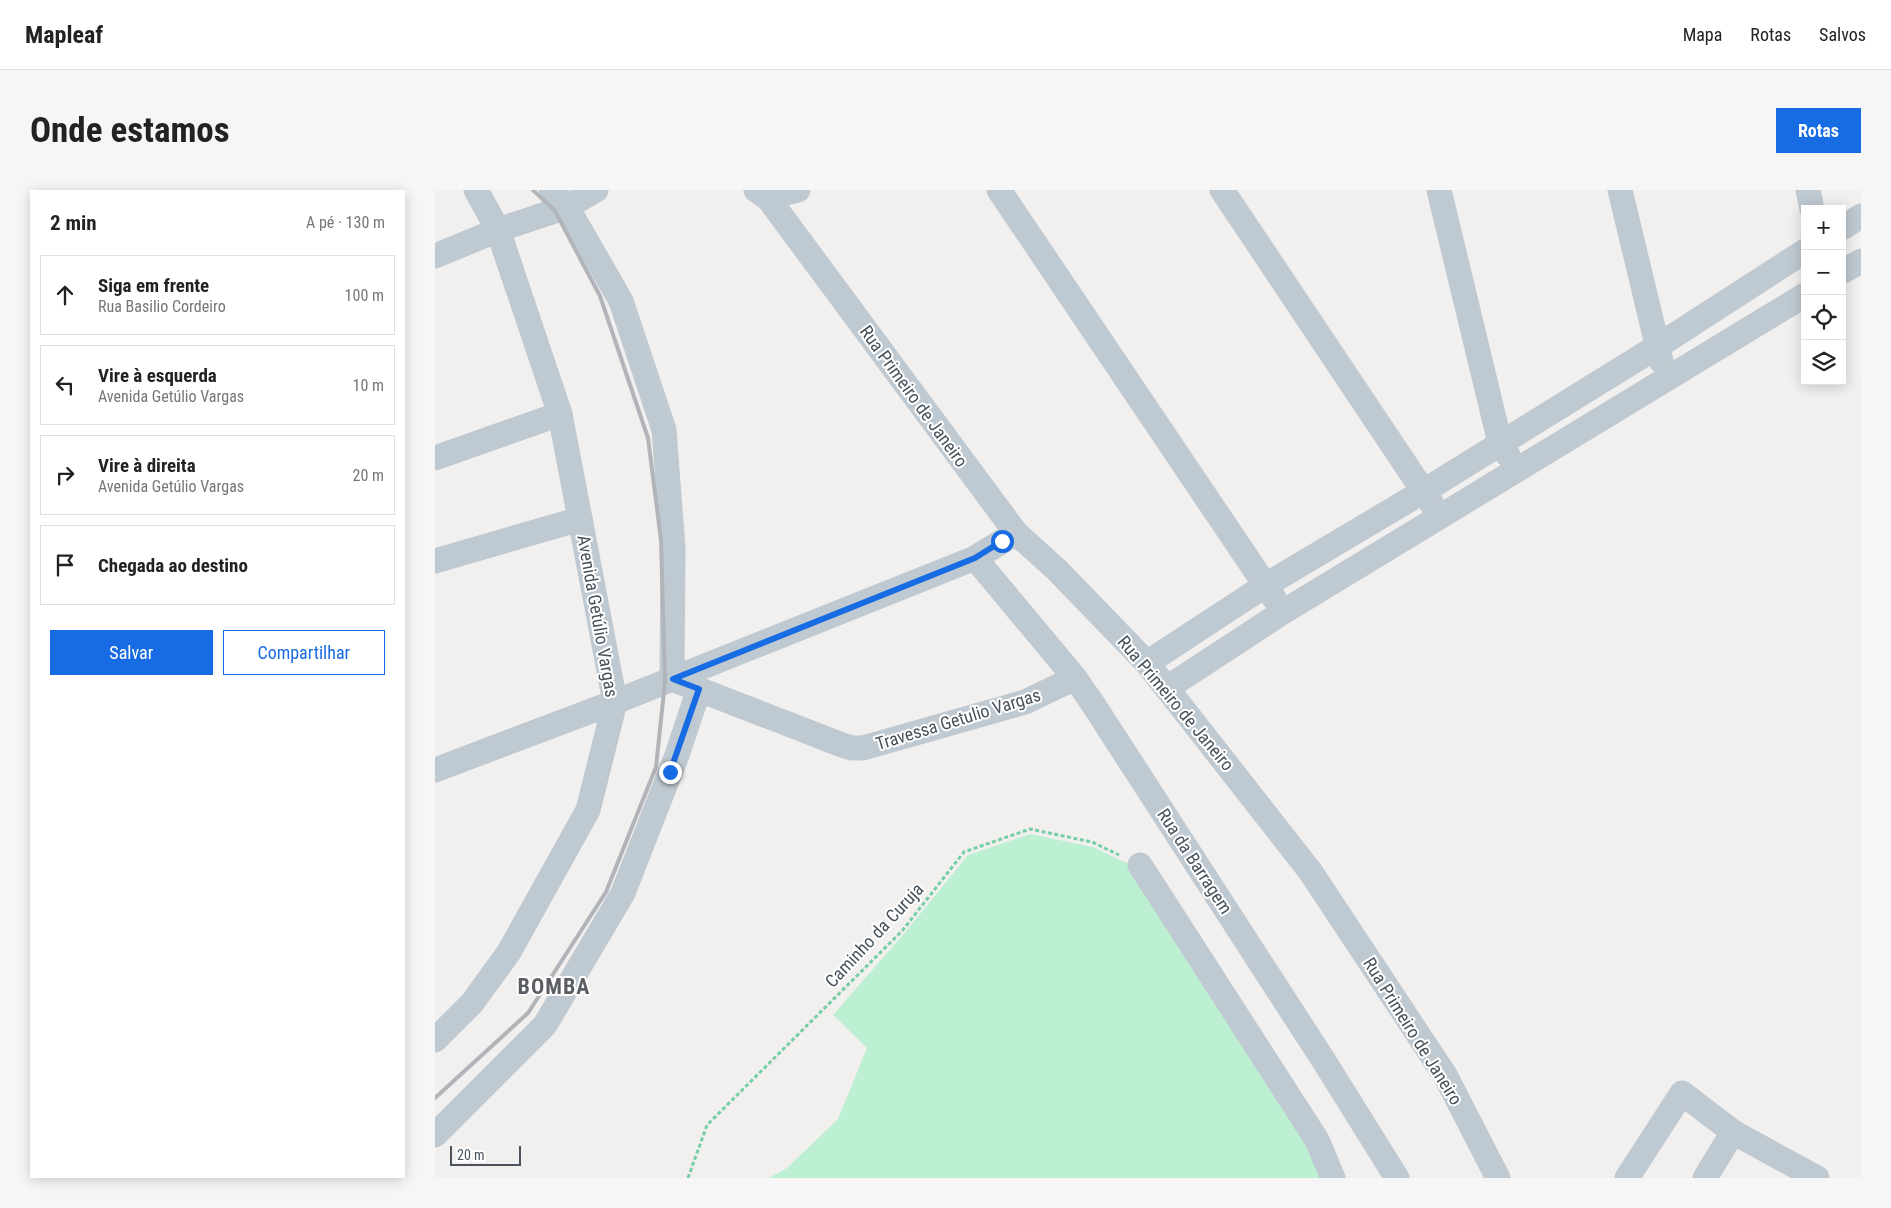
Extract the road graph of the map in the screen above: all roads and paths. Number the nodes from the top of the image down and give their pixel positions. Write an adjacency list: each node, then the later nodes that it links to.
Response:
1 (476, 190): 14 (street, Avenida Getúlio Vargas)
2 (596, 190): 10 (street)
3 (798, 190): 9 (street)
4 (999, 190): 32 (street)
5 (1222, 190): 26 (street)
6 (1439, 190): 23 (street)
7 (1620, 190): 20 (street)
8 (1808, 190): 11 (street)
9 (762, 194): 29 (street, Rua Primeiro de Janeiro)
10 (559, 198): 14 (street); 36 (street)
11 (1812, 205)
12 (1861, 216): 13 (street)
13 (1846, 225)
14 (498, 230): 16 (street); 22 (street, Avenida Getúlio Vargas)
15 (1801, 254): 20 (street)
16 (435, 256)
17 (1861, 261): 18 (street)
18 (1846, 270)
19 (1801, 297): 21 (street)
20 (1658, 346): 21 (street); 23 (street)
21 (1665, 381): 25 (street)
22 (560, 414): 24 (street); 28 (street, Avenida Getúlio Vargas)
23 (1500, 443): 25 (street); 26 (street)
24 (435, 458)
25 (1517, 470): 27 (street)
26 (1424, 490): 27 (street); 32 (street)
27 (1441, 517): 33 (street)
28 (580, 519): 31 (street); 39 (street, Avenida Getúlio Vargas)
29 (1016, 533): 30 (street); 34 (street, Rua Primeiro de Janeiro)
30 (975, 558): 35 (street, Rua da Barragem); 36 (street)
31 (435, 561)
32 (1266, 585): 33 (street); 34 (street)
33 (1283, 612): 37 (street)
34 (1147, 663): 37 (street, Rua Primeiro de Janeiro)
35 (1075, 678): 38 (street, Travessa Getulio Vargas); 47 (street, Rua da Barragem)
36 (673, 679): 38 (street); 39 (street)
37 (1167, 688): 48 (street, Rua Primeiro de Janeiro)
38 (699, 689): 44 (street)
39 (615, 702): 40 (street); 42 (street, Avenida Getúlio Vargas)
40 (435, 770)
41 (1140, 865): 45 (path, Caminho da Curuja); 46 (street)
42 (435, 1040)
43 (1733, 1132): 49 (street); 50 (street); 51 (street)
44 (435, 1135)
45 (688, 1178)
46 (1333, 1178)
47 (1397, 1178)
48 (1499, 1178)
49 (1627, 1178)
50 (1705, 1178)
51 (1815, 1178)

